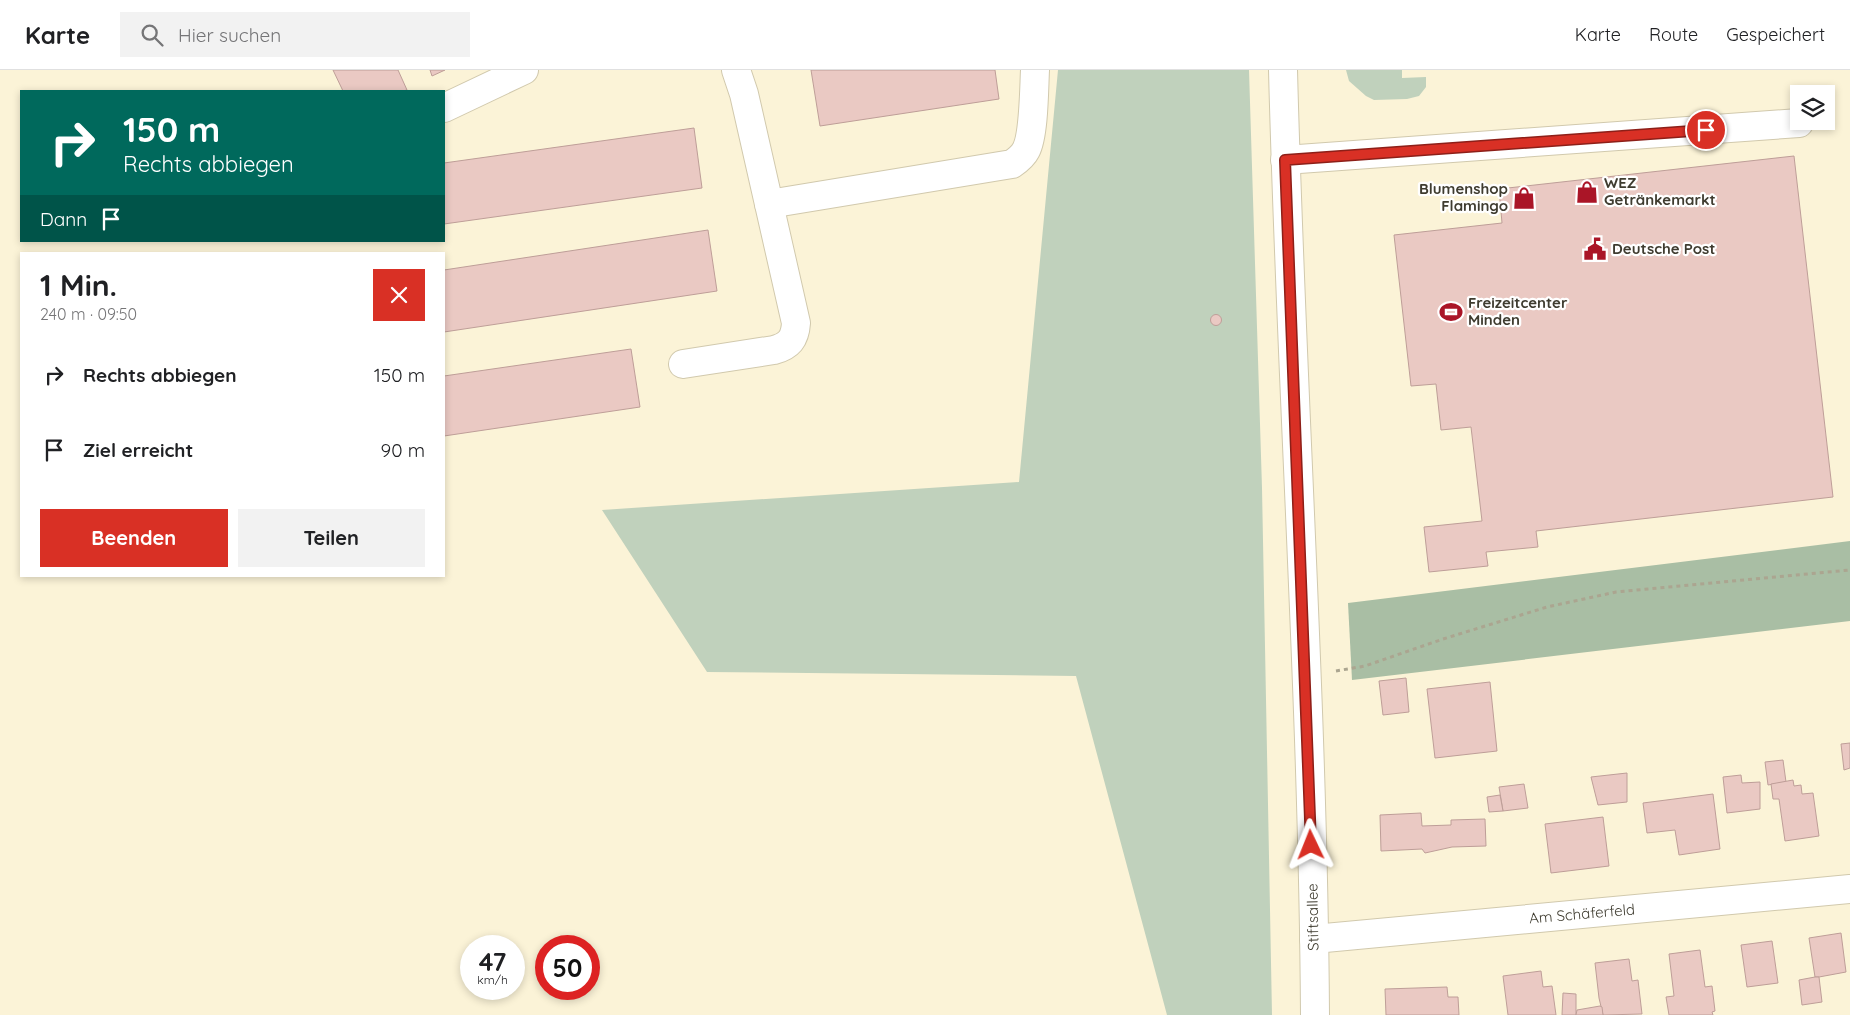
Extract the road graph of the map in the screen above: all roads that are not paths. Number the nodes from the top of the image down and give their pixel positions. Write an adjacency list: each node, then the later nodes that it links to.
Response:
1 (524, 70): 5 (main road)
2 (736, 70): 8 (main road)
3 (1036, 70): 8 (main road)
4 (1283, 70): 7 (main road, Stiftsallee)
5 (445, 108)
6 (1790, 124): 7 (main road)
7 (1285, 160): 11 (main road, Stiftsallee)
8 (769, 204): 9 (main road)
9 (683, 364)
10 (1850, 889): 11 (main road, Am Schäferfeld)
11 (1314, 939): 12 (main road, Stiftsallee)
12 (1315, 1015)

